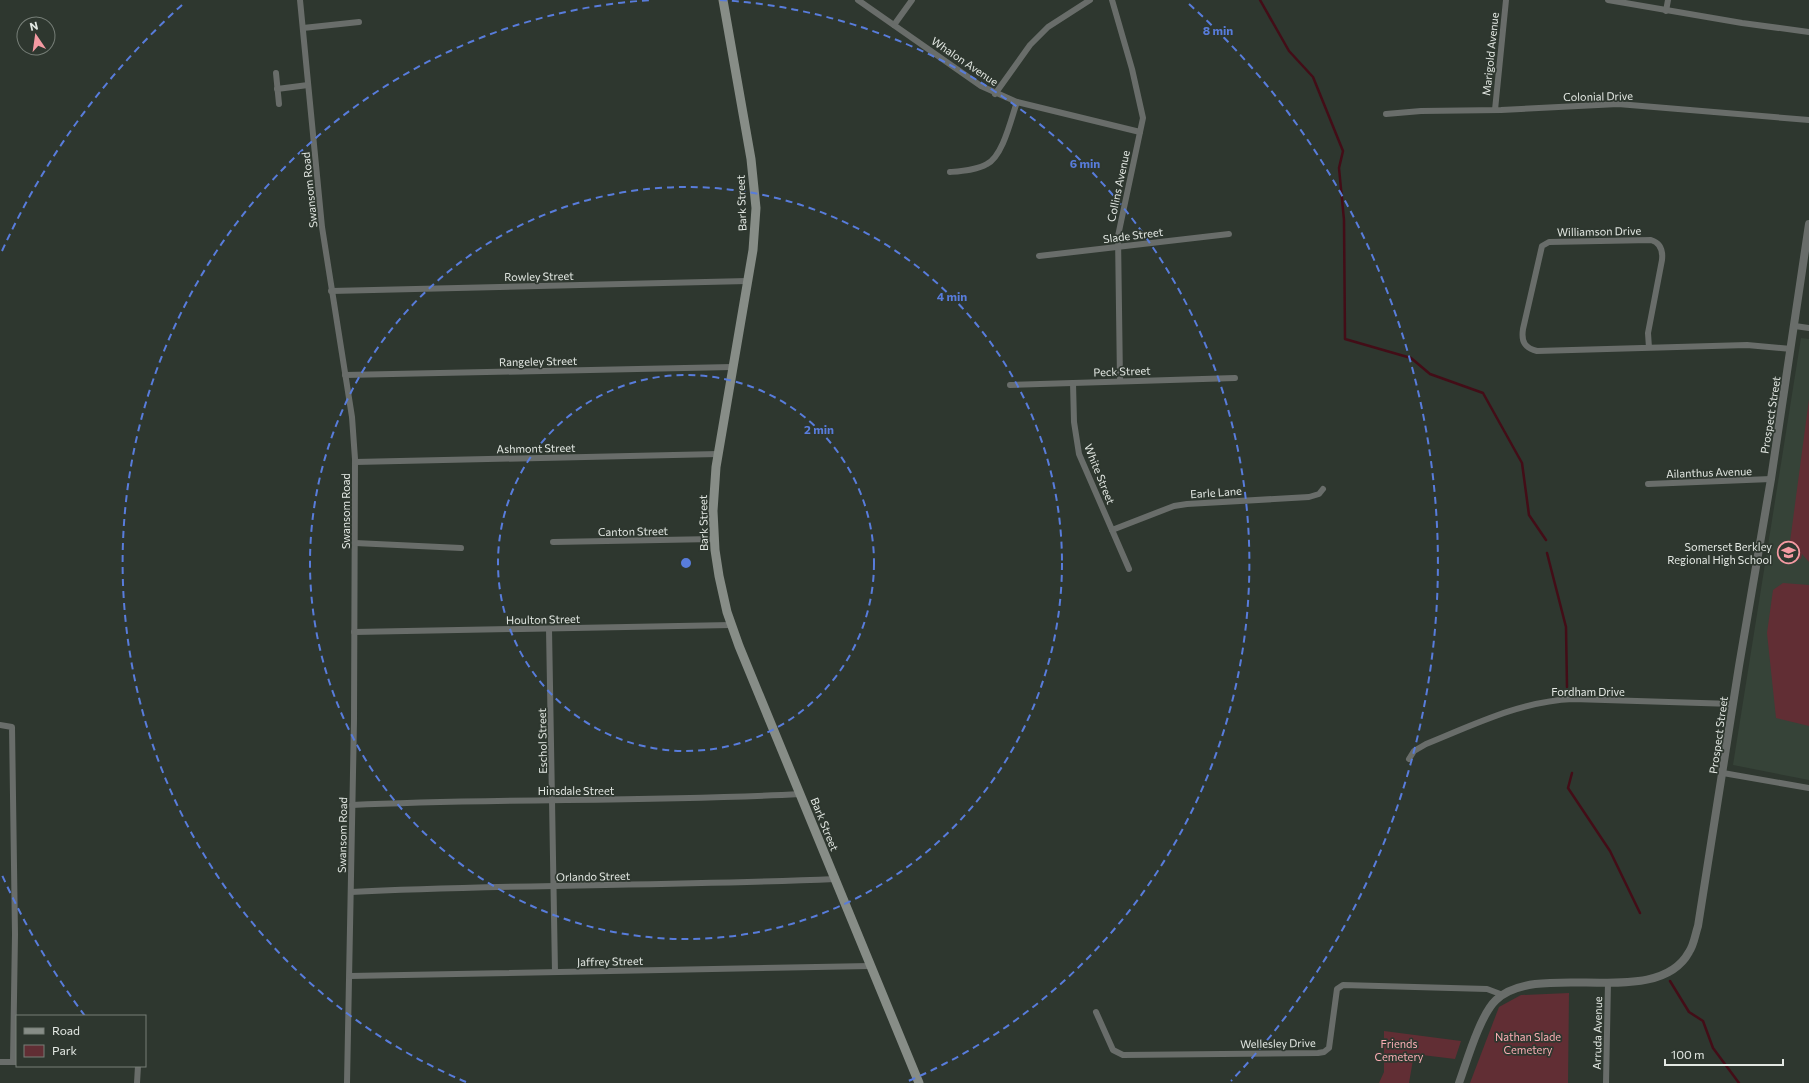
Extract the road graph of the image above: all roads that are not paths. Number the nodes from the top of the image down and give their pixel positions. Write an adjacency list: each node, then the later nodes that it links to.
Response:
1 (300, 0): 13 (street, Swansom Road)
2 (723, 0): 30 (main road, Bark Street)
3 (858, 0): 12 (street, Whalon Avenue)
4 (912, 0): 12 (street)
5 (1090, 0): 18 (street)
6 (1112, 0): 24 (street, Collins Avenue)
7 (1504, 0): 21 (street, Marigold Avenue)
8 (1608, 0): 10 (street)
9 (1668, 0): 10 (street)
10 (1666, 11): 14 (street)
11 (359, 22): 13 (street)
12 (894, 25): 18 (street, Whalon Avenue)
13 (303, 28): 16 (street, Swansom Road)
14 (1809, 32)
15 (276, 73): 17 (street)
16 (308, 85): 17 (street); 31 (street, Swansom Road)
17 (277, 89): 20 (street)
18 (996, 94): 19 (street, Whalon Avenue)
19 (1017, 102): 24 (street, Whalon Avenue); 25 (street)
20 (279, 104)
21 (1495, 110): 22 (street, Colonial Drive); 23 (street, Colonial Drive)
22 (1386, 114)
23 (1809, 120)
24 (1140, 132): 28 (street, Collins Avenue)
25 (950, 172)
26 (1809, 224): 32 (street, Prospect Street)
27 (1229, 234): 28 (street, Slade Street)
28 (1117, 247): 29 (street, Slade Street); 39 (street, Collins Avenue)
29 (1039, 256)
30 (747, 281): 31 (street, Rowley Street); 36 (main road, Bark Street)
31 (331, 291): 37 (street, Swansom Road)
32 (1795, 326): 33 (street); 35 (street, Prospect Street)
33 (1809, 328)
34 (1649, 348): 34 (street, Williamson Drive); 35 (street, Williamson Drive)
35 (1791, 348): 44 (street, Prospect Street)
36 (732, 367): 37 (street, Rangeley Street); 42 (main road, Bark Street)
37 (345, 375): 43 (street, Swansom Road)
38 (1235, 378): 39 (street, Peck Street)
39 (1120, 381): 40 (street, Peck Street)
40 (1073, 383): 41 (street, Peck Street); 47 (street, White Street)
41 (1010, 384)
42 (718, 454): 43 (street, Ashmont Street); 48 (main road, Bark Street)
43 (355, 462): 50 (street, Swansom Road)
44 (1771, 479): 45 (street, Ailanthus Avenue); 56 (street, Prospect Street)
45 (1648, 484)
46 (1323, 489): 47 (street, Earle Lane)
47 (1112, 530): 52 (street, White Street)
48 (714, 539): 49 (street, Canton Street); 53 (main road, Bark Street)
49 (553, 542)
50 (355, 543): 51 (street); 55 (street, Swansom Road)
51 (462, 548)
52 (1128, 569)
53 (731, 625): 54 (street, Houlton Street); 61 (main road, Bark Street)
54 (549, 629): 55 (street, Houlton Street); 62 (street, Eschol Street)
55 (354, 632): 63 (street, Swansom Road)
56 (1733, 704): 58 (street, Fordham Drive); 59 (street, Prospect Street)
57 (0, 725): 74 (street)
58 (1409, 759)
59 (1723, 773): 60 (street); 70 (street, Prospect Street)
60 (1809, 788)
61 (800, 794): 62 (street, Hinsdale Street); 64 (main road, Bark Street)
62 (553, 800): 63 (street, Hinsdale Street); 65 (street, Eschol Street)
63 (352, 805): 66 (street, Swansom Road)
64 (835, 879): 65 (street, Orlando Street); 67 (main road, Bark Street)
65 (554, 887): 66 (street, Orlando Street); 68 (street, Eschol Street)
66 (351, 892): 69 (street, Swansom Road)
67 (870, 966): 68 (street, Jaffrey Street); 78 (main road, Bark Street)
68 (555, 972): 69 (street, Jaffrey Street)
69 (350, 976): 77 (street, Swansom Road)
70 (1608, 982): 71 (street, Prospect Street); 80 (street, Arruda Avenue)
71 (1503, 995): 72 (street, Wellesley Drive); 79 (street, Prospect Street)
72 (1096, 1012)
73 (0, 1062): 74 (street)
74 (15, 1062)
75 (138, 1067): 76 (street)
76 (137, 1083)
77 (347, 1083)
78 (919, 1083)
79 (1459, 1083)
80 (1606, 1083)

